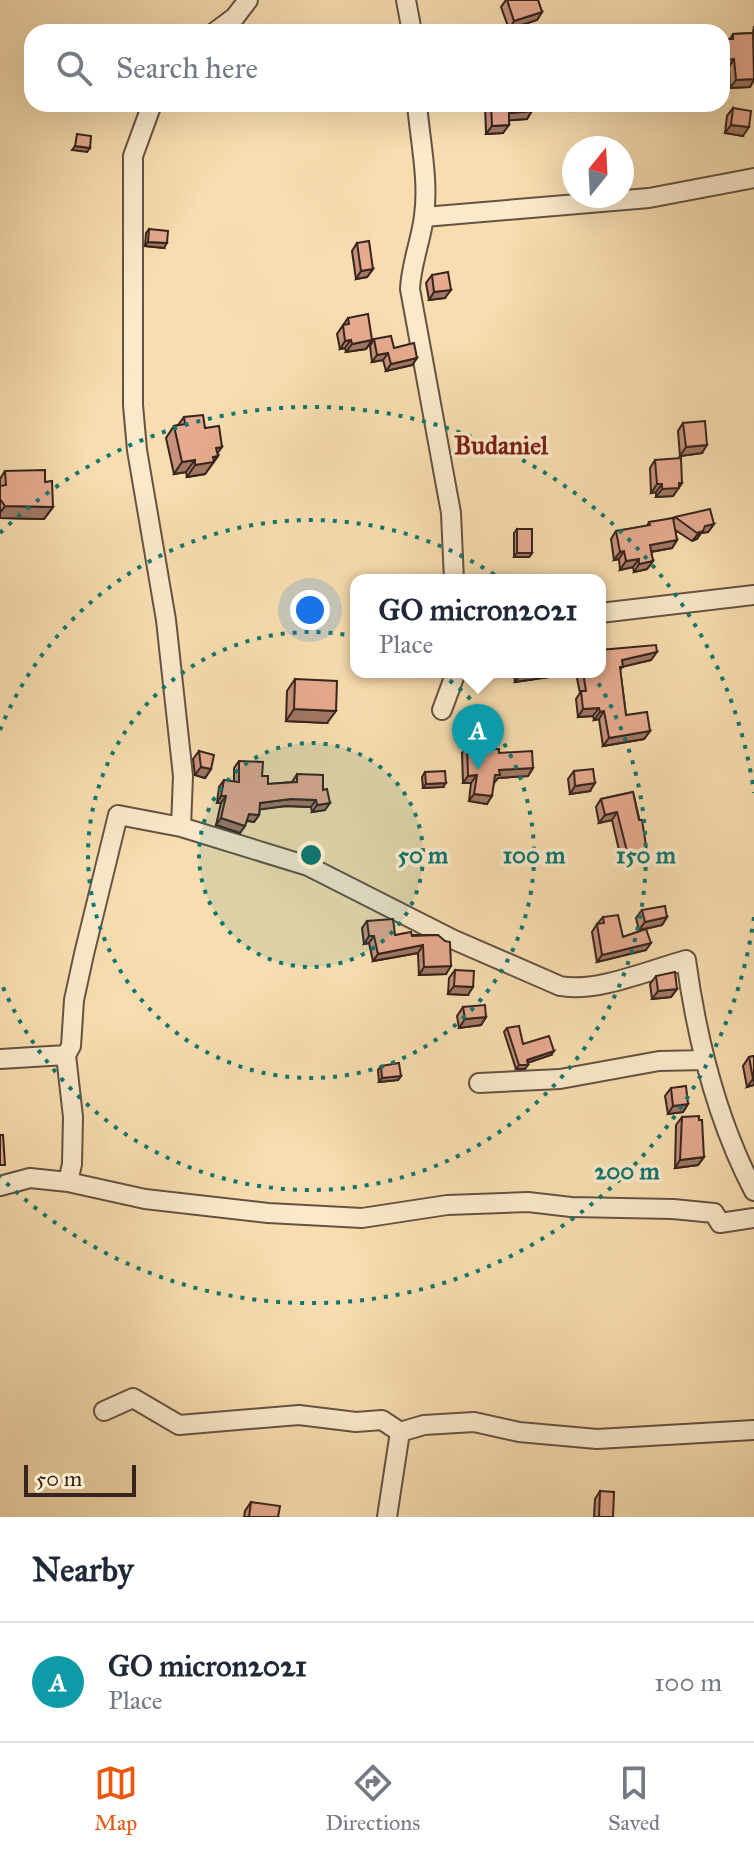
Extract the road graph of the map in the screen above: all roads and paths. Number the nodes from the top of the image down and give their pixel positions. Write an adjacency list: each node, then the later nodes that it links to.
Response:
1 (248, 0): 3 (street)
2 (406, 0): 4 (street)
3 (226, 24)
4 (410, 24)
5 (149, 112): 14 (street)
6 (418, 112): 8 (street)
7 (754, 178): 8 (street)
8 (424, 217): 9 (street)
9 (454, 574)
10 (754, 595): 11 (street)
11 (606, 612)
12 (454, 678): 13 (street)
13 (442, 710)
14 (181, 827): 15 (street); 17 (street)
15 (66, 1055): 16 (street); 19 (street)
16 (0, 1059)
17 (705, 1060): 18 (street); 21 (street)
18 (479, 1083)
19 (68, 1182): 20 (street); 22 (street)
20 (0, 1186)
21 (754, 1191)
22 (754, 1218)
23 (104, 1411): 25 (street)
24 (754, 1430): 25 (street)
25 (400, 1432): 26 (street)
26 (387, 1517)

